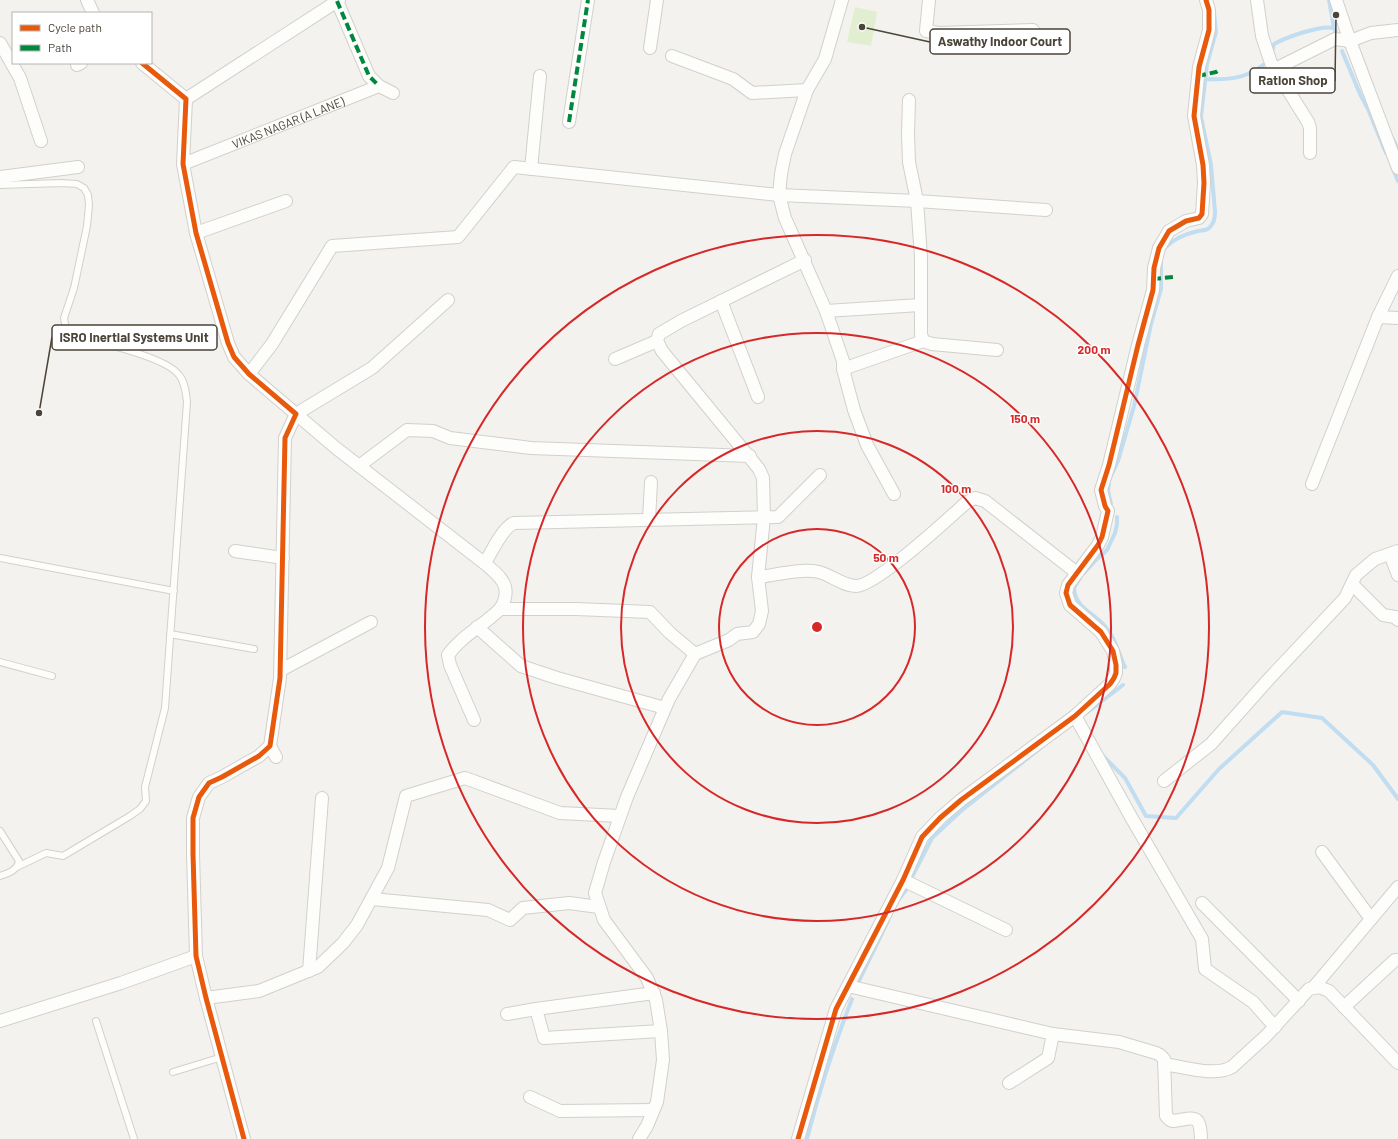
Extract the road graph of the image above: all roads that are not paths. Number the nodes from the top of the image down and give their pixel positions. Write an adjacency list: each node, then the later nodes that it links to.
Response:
1 (87, 0): 10 (street)
2 (588, 0): 27 (street)
3 (657, 0): 15 (street)
4 (842, 0): 23 (street)
5 (929, 0): 11 (street)
6 (1206, 0): 70 (street)
7 (1257, 0): 20 (street)
8 (1336, 0): 13 (street)
9 (338, 1): 22 (street); 25 (street)
10 (93, 12)
11 (1033, 30)
12 (1398, 30): 13 (street)
13 (1350, 41): 20 (street); 32 (street)
14 (0, 42): 18 (street)
15 (650, 48)
16 (672, 56): 23 (street)
17 (12, 64): 28 (street)
18 (12, 64)
19 (143, 64): 25 (street)
20 (1275, 69): 29 (street)
21 (540, 76): 33 (street)
22 (379, 86): 24 (street); 30 (street, VIKAS NAGAR (A LANE))
23 (807, 90): 36 (street)
24 (393, 93)
25 (186, 99): 30 (street)
26 (909, 100): 38 (street)
27 (569, 122)
28 (41, 141)
29 (1310, 153)
30 (183, 164): 40 (street)
31 (78, 167): 34 (street)
32 (1398, 168)
33 (531, 169): 36 (street); 54 (street)
34 (0, 177)
35 (0, 185): 74 (lane)
36 (779, 195): 38 (street); 41 (street)
37 (286, 201): 40 (street)
38 (917, 201): 39 (street); 45 (street)
39 (1046, 210)
40 (196, 233): 54 (street)
41 (805, 260): 44 (street); 46 (street)
42 (1398, 276): 47 (street)
43 (448, 300): 56 (street)
44 (722, 301): 49 (street); 55 (street)
45 (920, 305): 46 (street); 50 (street)
46 (826, 310): 53 (street)
47 (1378, 317): 48 (street); 61 (street)
48 (1398, 318)
49 (657, 341): 52 (street); 57 (street)
50 (923, 341): 51 (street); 53 (street)
51 (997, 350)
52 (615, 359)
53 (843, 369): 62 (street)
54 (249, 374): 56 (street)
55 (758, 397)
56 (296, 414): 58 (street); 68 (street)
57 (750, 456): 58 (street); 63 (street)
58 (359, 466): 69 (street)
59 (820, 475): 63 (street)
60 (651, 482): 64 (street)
61 (1312, 484)
62 (894, 494)
63 (764, 517): 64 (street); 72 (street)
64 (649, 520): 69 (street)
65 (235, 551): 68 (street)
66 (1394, 552): 71 (street); 73 (street)
67 (0, 558): 74 (lane)
68 (283, 558): 85 (street)
69 (485, 563): 75 (street)
70 (1077, 573): 72 (street); 89 (street)
71 (1398, 575)
72 (758, 577): 83 (street)
73 (1352, 584): 77 (street); 90 (street)
74 (174, 591): 81 (lane)
75 (500, 609): 80 (street); 83 (street)
76 (1398, 611): 77 (street)
77 (1383, 615): 78 (street)
78 (1398, 620)
79 (371, 622): 85 (street)
80 (477, 627): 87 (street); 88 (street)
81 (170, 634): 82 (lane); 95 (lane)
82 (254, 649)
83 (695, 654): 87 (street)
84 (0, 662): 86 (lane)
85 (280, 670): 104 (street)
86 (52, 676)
87 (665, 708): 92 (street)
88 (474, 720)
89 (1077, 720): 97 (street); 117 (street)
90 (1164, 781)
91 (322, 798): 106 (street)
92 (620, 816): 99 (street); 101 (street)
93 (0, 831): 95 (lane)
94 (1322, 852): 102 (street)
95 (17, 867): 96 (lane)
96 (0, 876)
97 (903, 880): 103 (street); 107 (street)
98 (1398, 887): 102 (street)
99 (372, 899): 101 (street); 106 (street)
100 (1202, 903): 111 (street)
101 (599, 907): 109 (street)
102 (1372, 919): 108 (street)
103 (1006, 930)
104 (196, 956): 110 (street); 115 (street)
105 (1398, 960): 112 (street)
106 (309, 971): 110 (street)
107 (848, 986): 119 (street); 130 (street)
108 (1313, 988): 111 (street); 112 (street)
109 (654, 993): 113 (street); 118 (street)
110 (206, 998): 120 (street)
111 (1299, 1001): 117 (street)
112 (1344, 1007): 121 (street)
113 (536, 1009): 114 (street); 118 (street)
114 (507, 1014)
115 (0, 1021)
116 (96, 1021): 127 (lane)
117 (1275, 1027): 122 (street)
118 (661, 1031): 126 (street)
119 (1053, 1034): 122 (street); 124 (street)
120 (222, 1056): 123 (lane); 128 (street)
121 (1398, 1063)
122 (1164, 1064): 131 (street)
123 (173, 1072)
124 (1009, 1083)
125 (530, 1097): 126 (street)
126 (654, 1110): 129 (street)
127 (134, 1139)
128 (244, 1139)
129 (639, 1139)
130 (798, 1139)
131 (1201, 1139)

